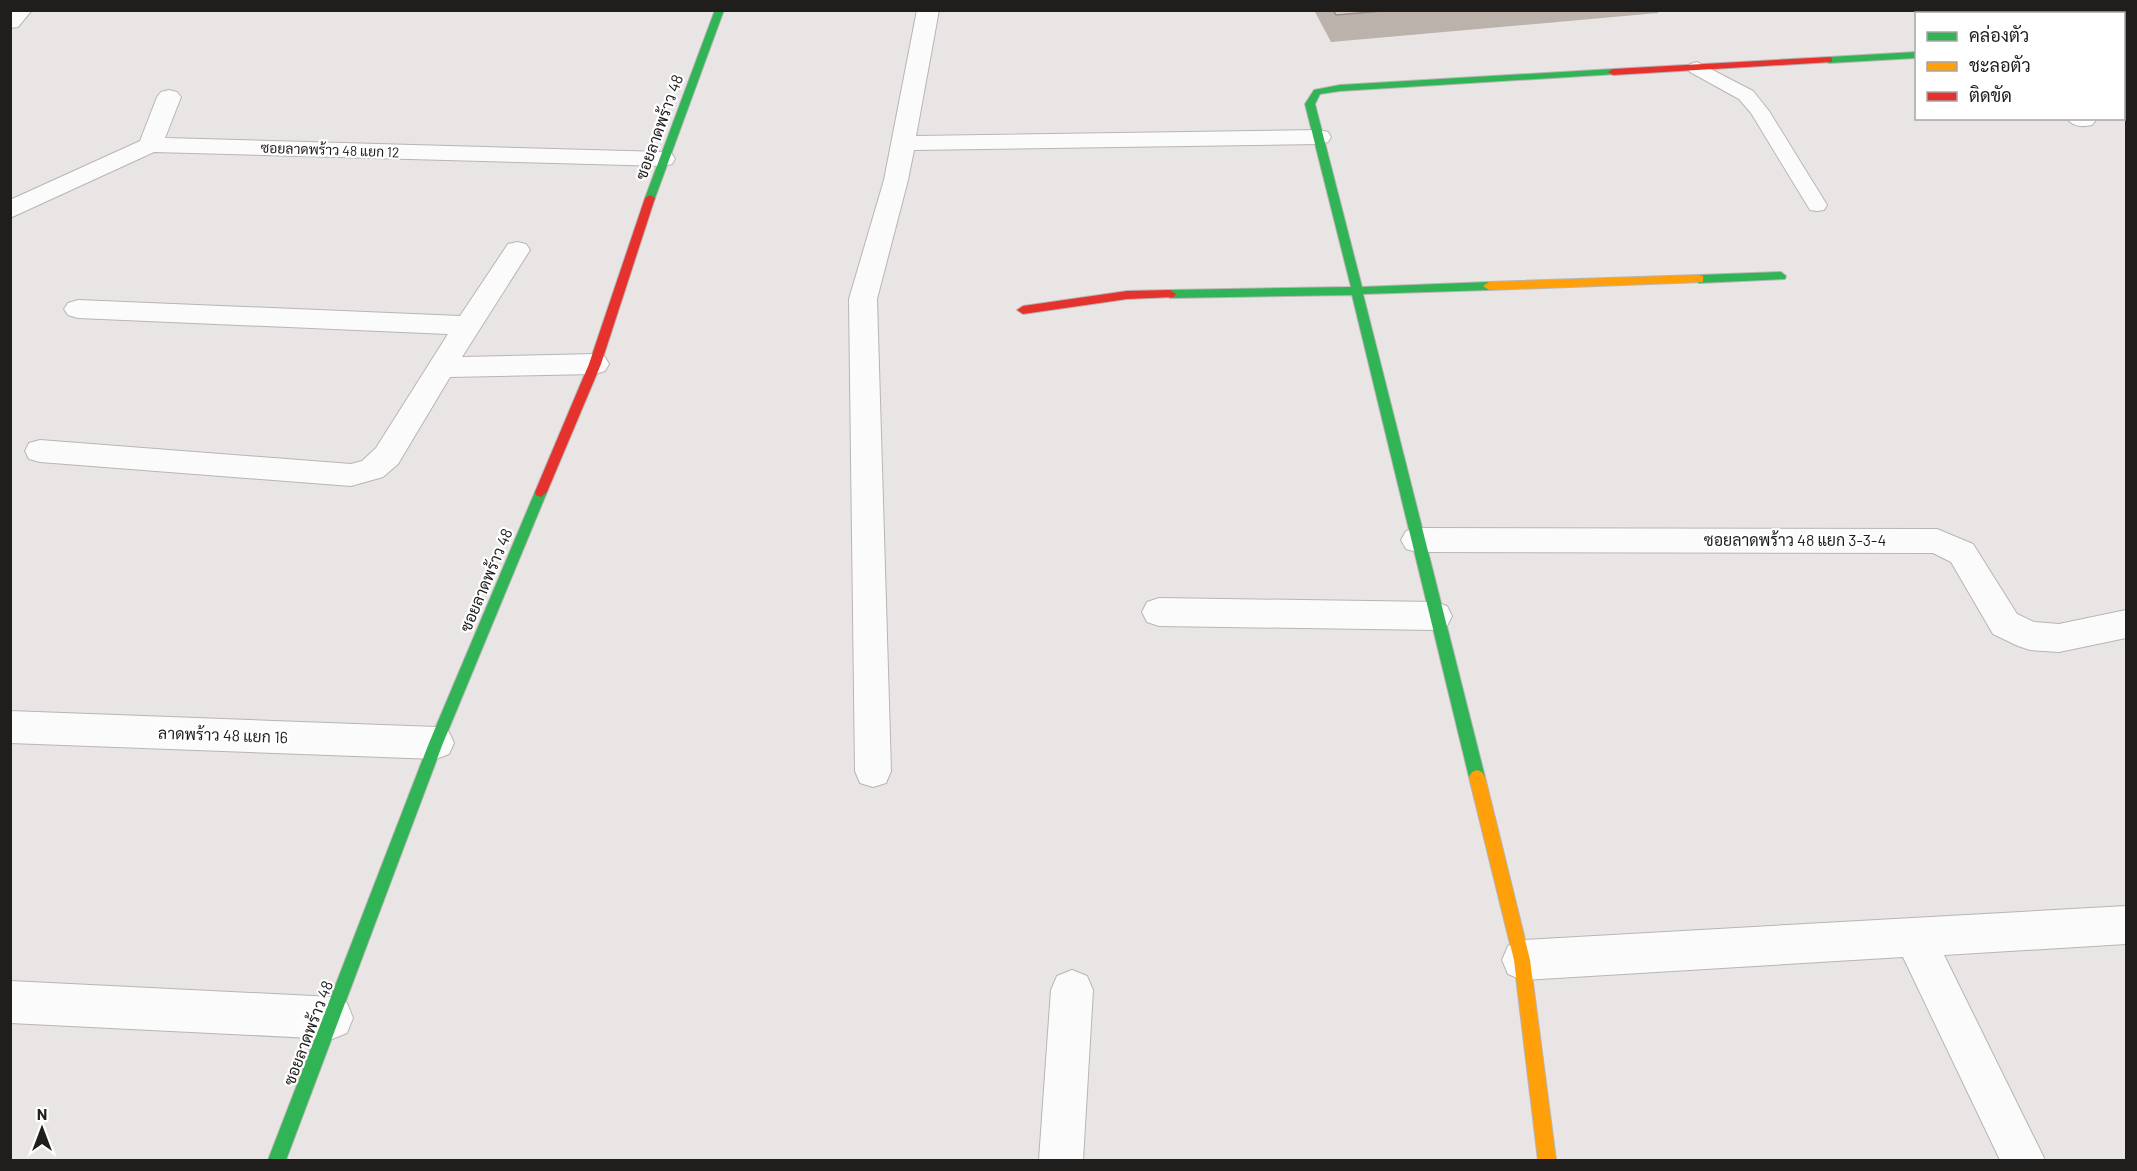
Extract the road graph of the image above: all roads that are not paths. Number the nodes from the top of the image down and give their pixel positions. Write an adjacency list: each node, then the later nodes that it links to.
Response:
1 (22, 10): 4 (street)
2 (720, 10): 11 (street, ซอยลาดพร้าว 48)
3 (928, 10): 9 (street)
4 (10, 22)
5 (1915, 55): 6 (street)
6 (1697, 68): 8 (street); 12 (lane)
7 (169, 97): 10 (street)
8 (1319, 136): 9 (street); 16 (street)
9 (903, 143): 29 (street)
10 (150, 145): 11 (street, ซอยลาดพร้าว 48 แยก 12); 13 (street, ซอยลาดพร้าว 48 แยก 12)
11 (663, 159): 20 (street, ซอยลาดพร้าว 48)
12 (1816, 205)
13 (10, 210)
14 (517, 250): 19 (street)
15 (1781, 276): 16 (street)
16 (1357, 291): 18 (street); 23 (street)
17 (78, 309): 19 (street)
18 (1023, 310)
19 (469, 326): 21 (street)
20 (595, 364): 21 (street); 28 (street, ซอยลาดพร้าว 48)
21 (441, 367): 22 (street)
22 (40, 451)
23 (1417, 540): 25 (street); 26 (street, ซอยลาดพร้าว 48 แยก 3-3-4)
24 (1159, 612): 25 (street)
25 (1436, 616): 32 (street)
26 (2127, 624)
27 (10, 727): 28 (street, ลาดพร้าว 48 แยก 16)
28 (436, 743): 35 (street, ซอยลาดพร้าว 48)
29 (873, 771)
30 (2127, 925): 31 (street)
31 (1914, 937): 32 (street); 36 (street)
32 (1522, 960): 39 (street)
33 (1072, 990): 38 (street)
34 (10, 1002): 35 (street)
35 (332, 1018): 37 (street, ซอยลาดพร้าว 48)
36 (2023, 1160)
37 (277, 1161)
38 (1061, 1161)
39 (1547, 1161)

